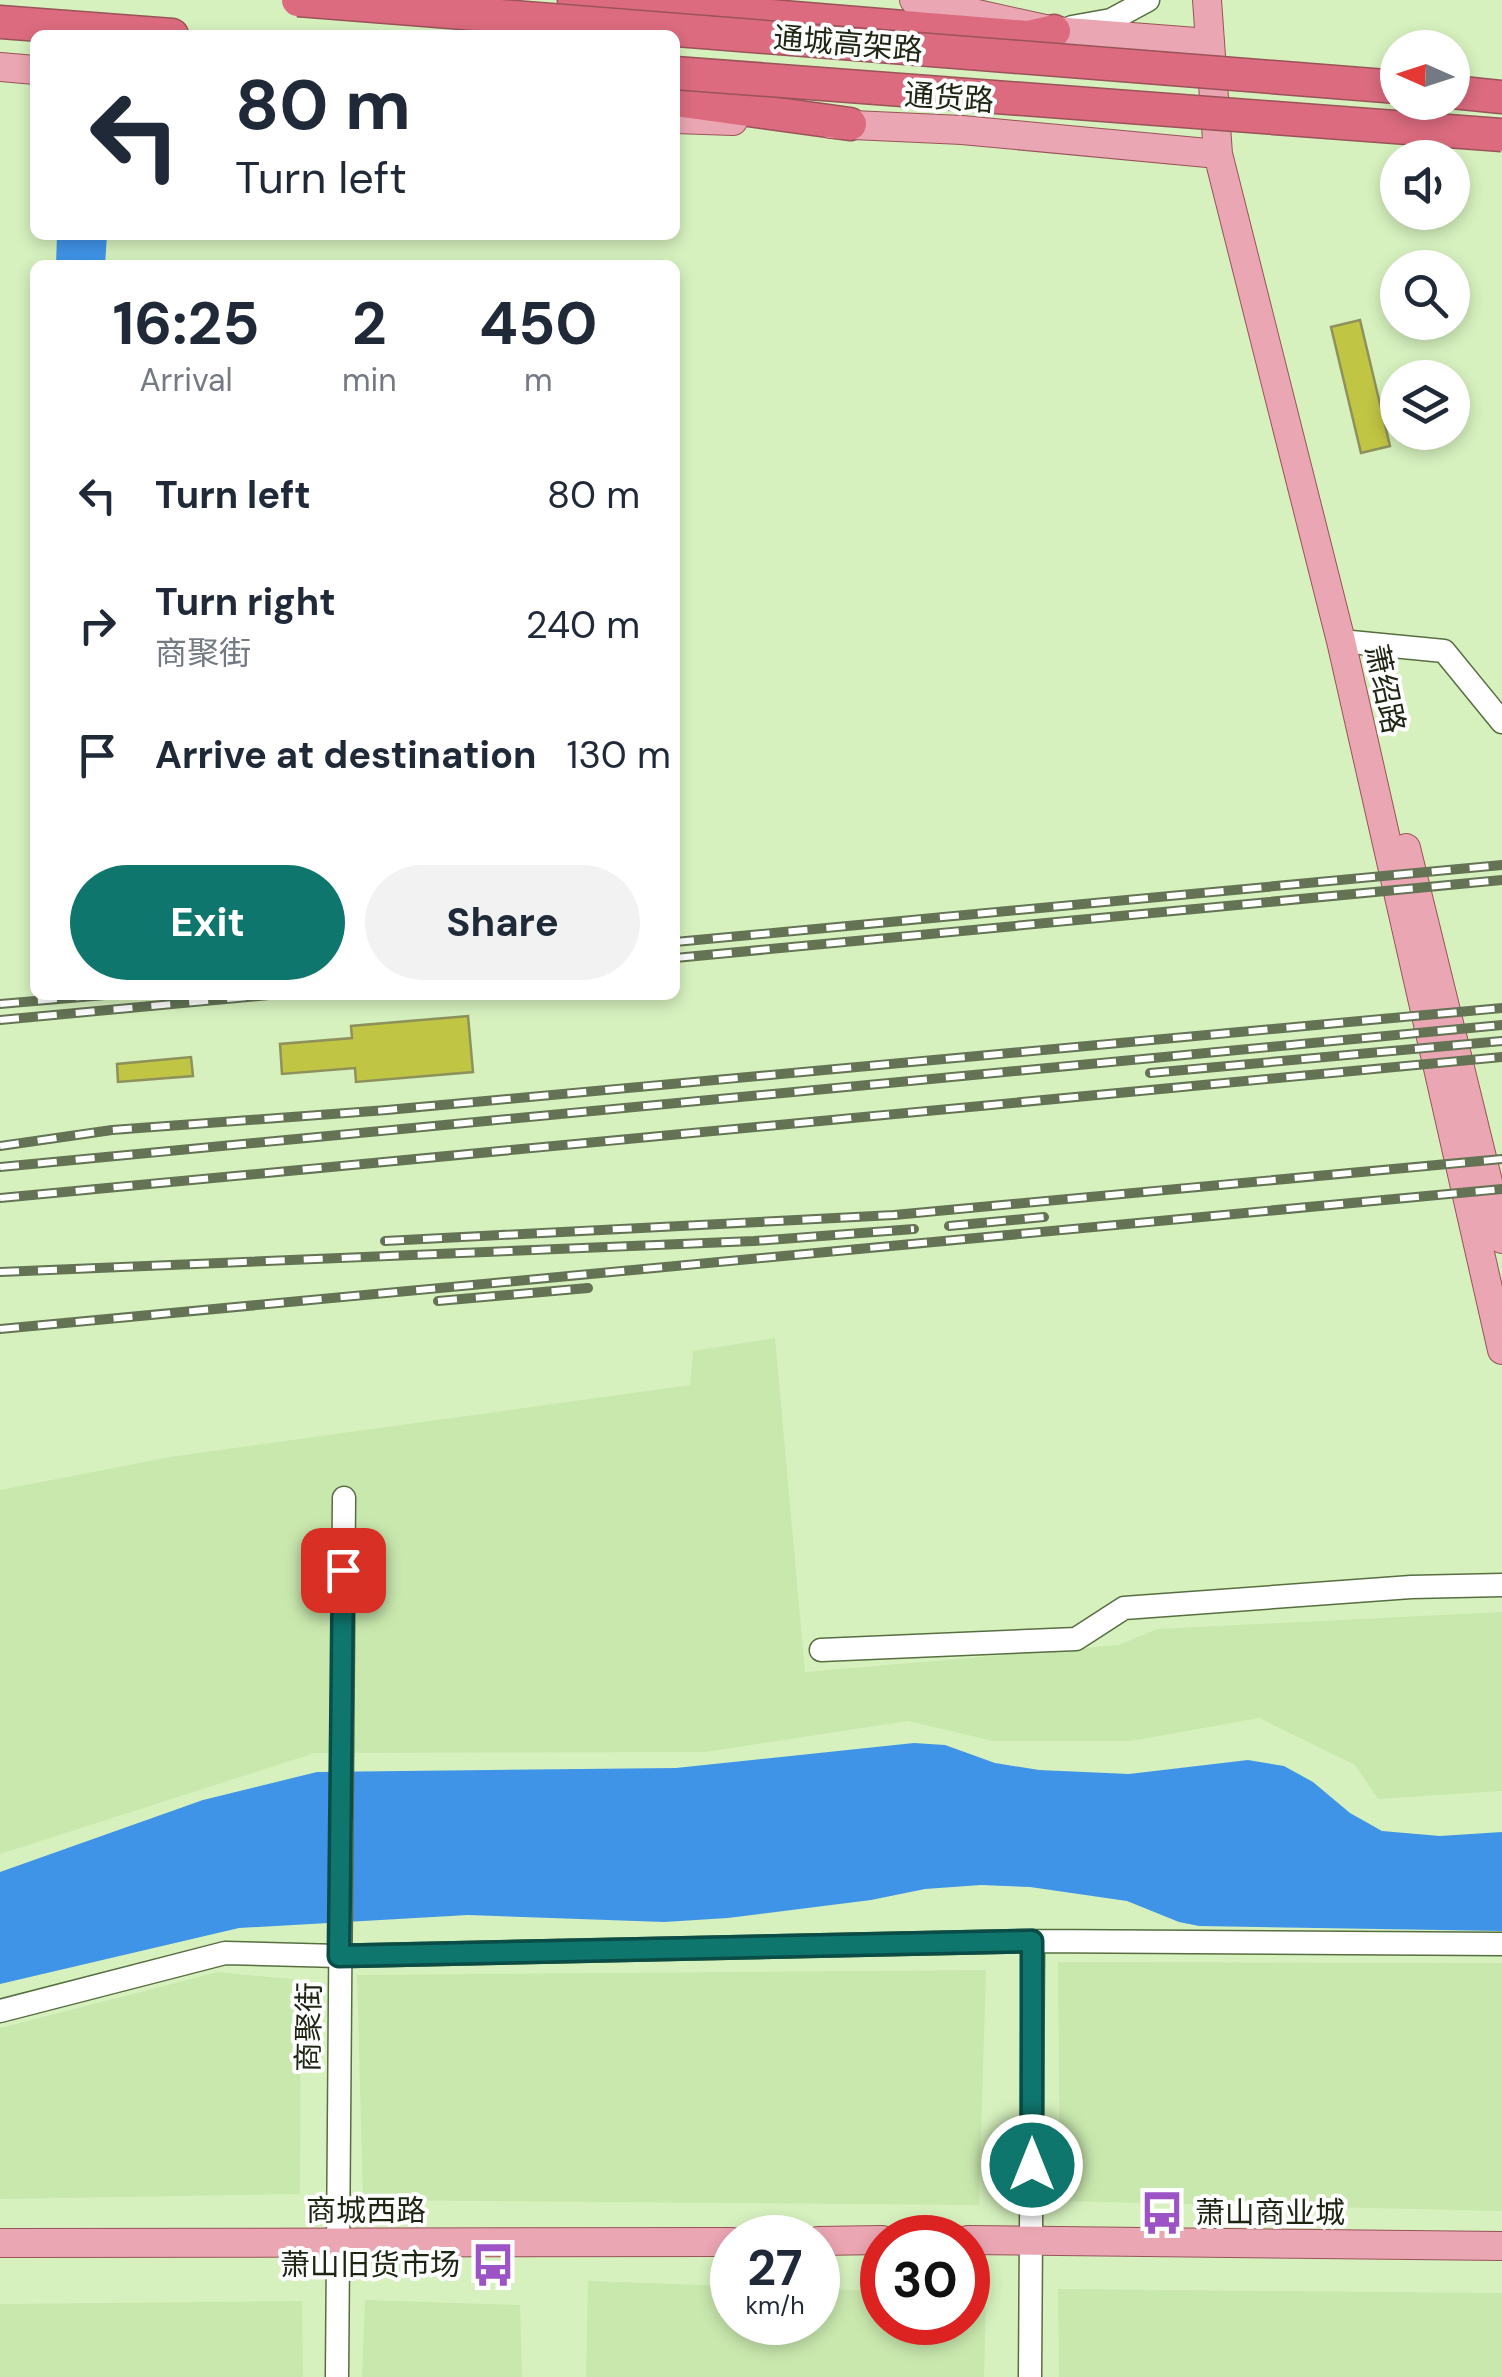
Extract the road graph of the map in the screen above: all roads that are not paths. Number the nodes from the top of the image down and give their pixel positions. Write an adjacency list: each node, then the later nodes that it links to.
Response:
1 (298, 0): 9 (highway, 通城高架路, bridge)
2 (574, 0): 11 (highway)
3 (914, 0): 11 (main road)
4 (1148, 0): 11 (street)
5 (1207, 0): 13 (main road, 萧绍路)
6 (1219, 0): 26 (main road)
7 (0, 22): 8 (highway)
8 (106, 30)
9 (673, 30)
10 (680, 31): 18 (highway, 通城高架路, bridge)
11 (1054, 31): 13 (main road)
12 (0, 42): 14 (highway)
13 (1209, 43): 25 (main road, 萧绍路)
14 (30, 45)
15 (0, 67): 16 (main road)
16 (30, 70)
17 (680, 73): 24 (highway, 通城高架路, bridge)
18 (1380, 87)
19 (1470, 94): 20 (highway)
20 (1502, 97)
21 (680, 101): 23 (highway)
22 (680, 119): 23 (main road, 通货路)
23 (850, 124): 25 (main road, 通货路)
24 (1502, 135)
25 (1218, 154): 26 (main road, 萧绍路)
26 (1349, 641): 27 (street); 28 (main road); 29 (main road, 萧绍路)
27 (1502, 722)
28 (1502, 1240)
29 (1502, 1350)
30 (344, 1498): 35 (street, 商聚街)
31 (1502, 1585): 32 (street)
32 (821, 1650)
33 (1032, 1941): 34 (street); 35 (street); 37 (street)
34 (1502, 1944)
35 (339, 1956): 36 (street); 41 (street, 商聚街)
36 (0, 2011)
37 (1032, 2239): 38 (main road); 42 (main road); 44 (street)
38 (990, 2240)
39 (710, 2242): 41 (main road, 商城西路)
40 (0, 2243): 41 (main road, 商城西路)
41 (336, 2243): 43 (street, 商聚街)
42 (1502, 2246)
43 (336, 2377)
44 (1030, 2377)

